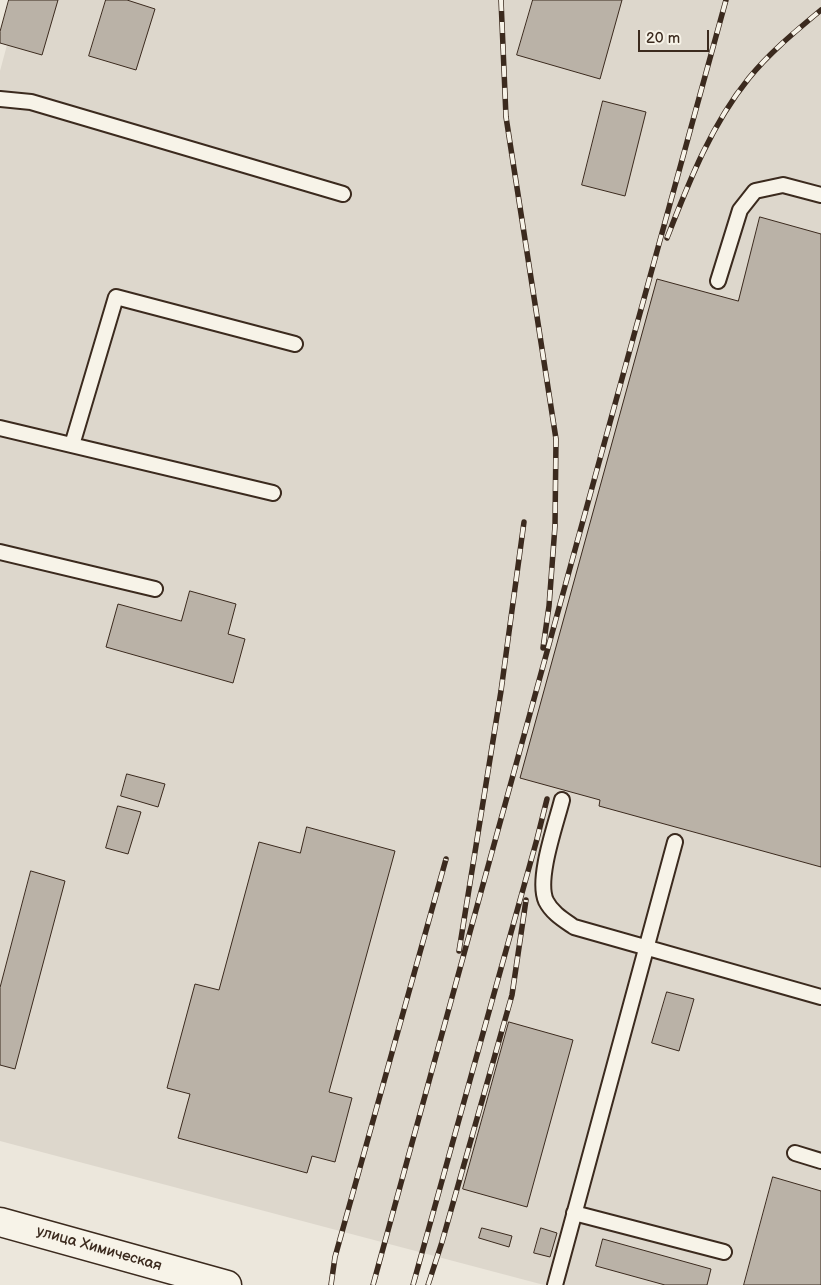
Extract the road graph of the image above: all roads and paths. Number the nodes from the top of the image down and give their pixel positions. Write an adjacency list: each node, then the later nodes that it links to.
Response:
1 (0, 100): 2 (lane)
2 (343, 194)
3 (821, 195): 4 (lane)
4 (718, 281)
5 (295, 344): 7 (lane)
6 (0, 428): 7 (lane)
7 (72, 445): 8 (lane)
8 (273, 493)
9 (0, 552): 10 (lane)
10 (155, 589)
11 (562, 800): 13 (lane)
12 (674, 842): 13 (lane)
13 (646, 947): 14 (lane); 17 (lane)
14 (821, 997)
15 (795, 1153): 16 (lane)
16 (821, 1160)
17 (574, 1213): 19 (lane); 21 (lane)
18 (0, 1222): 20 (street, улица Химическая)
19 (724, 1252)
20 (227, 1285)
21 (555, 1285)

